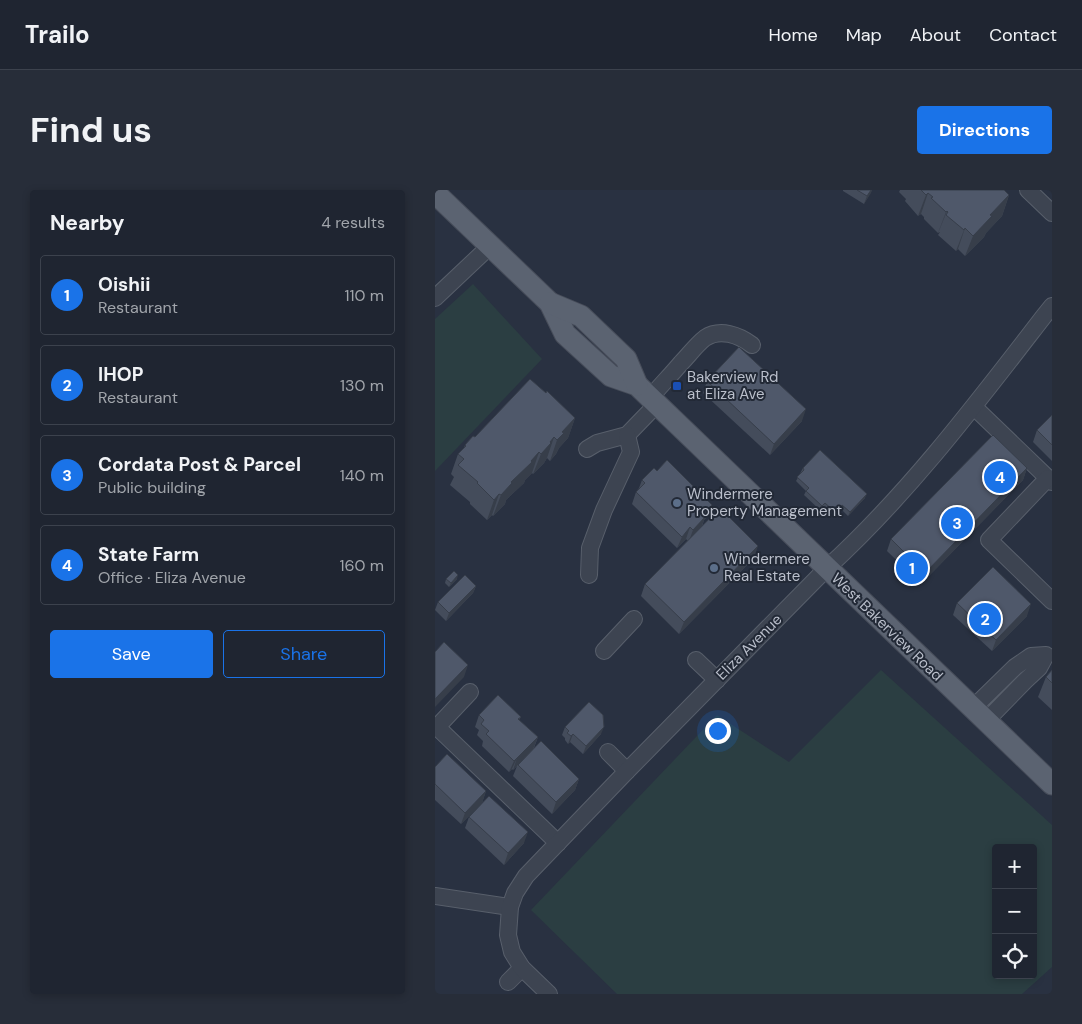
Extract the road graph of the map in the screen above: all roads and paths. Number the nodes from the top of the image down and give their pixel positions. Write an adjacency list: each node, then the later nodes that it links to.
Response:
1 (1027, 190): 3 (street)
2 (435, 193): 4 (main road, West Bakerview Road)
3 (1052, 213)
4 (490, 246): 5 (street); 8 (main road, West Bakerview Road)
5 (435, 298)
6 (1052, 306): 9 (street, Eliza Avenue)
7 (752, 345): 8 (street)
8 (648, 396): 10 (street); 13 (main road, West Bakerview Road)
9 (974, 407): 12 (street); 13 (street, Eliza Avenue)
10 (627, 435): 11 (street); 14 (street)
11 (587, 448)
12 (1050, 480): 15 (street)
13 (827, 568): 20 (street, Eliza Avenue); 22 (main road, West Bakerview Road)
14 (589, 575)
15 (1052, 601)
16 (634, 619): 17 (street)
17 (604, 651)
18 (1049, 652): 22 (street)
19 (696, 660): 20 (street)
20 (717, 680): 25 (street, Eliza Avenue)
21 (470, 692): 23 (street)
22 (979, 714): 26 (main road, West Bakerview Road)
23 (436, 728): 27 (street)
24 (608, 752): 25 (street)
25 (627, 771): 27 (street, Eliza Avenue)
26 (1052, 784)
27 (558, 842): 29 (street, Eliza Avenue)
28 (435, 896): 29 (street)
29 (510, 907): 30 (street, Eliza Avenue)
30 (522, 968): 31 (street); 32 (street, Eliza Avenue)
31 (508, 982)
32 (549, 994)

